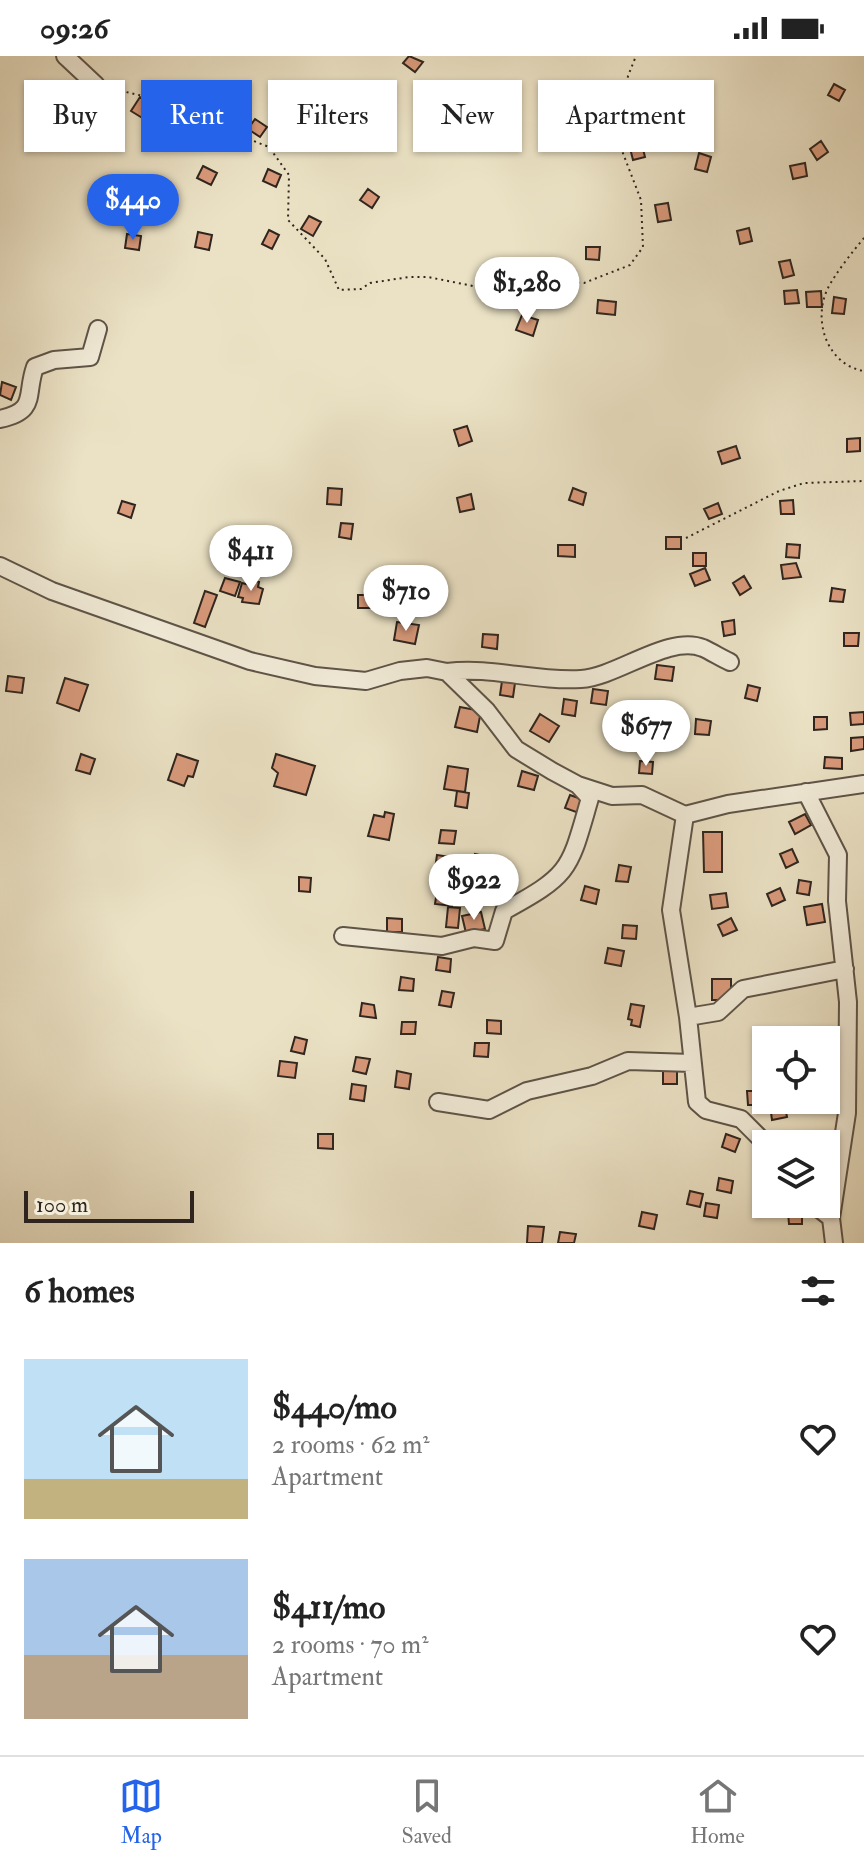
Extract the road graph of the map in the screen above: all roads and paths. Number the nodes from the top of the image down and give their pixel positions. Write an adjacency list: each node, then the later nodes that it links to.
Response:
1 (65, 56): 3 (street)
2 (636, 56): 4 (path)
3 (91, 80)
4 (125, 92)
5 (864, 238): 7 (path)
6 (98, 329): 8 (street)
7 (864, 371)
8 (0, 419)
9 (864, 481): 10 (path)
10 (686, 538)
11 (0, 566): 13 (street)
12 (730, 662): 13 (street)
13 (447, 672): 15 (street)
14 (864, 784): 16 (street)
15 (578, 785): 17 (street); 18 (street)
16 (806, 792): 17 (street); 19 (street)
17 (685, 815): 20 (street)
18 (343, 936)
19 (845, 969): 20 (street); 24 (street)
20 (688, 1017): 21 (street)
21 (692, 1063): 22 (street); 23 (street)
22 (438, 1102)
23 (752, 1130)
24 (840, 1159)
25 (831, 1218): 26 (street)
26 (834, 1243)

